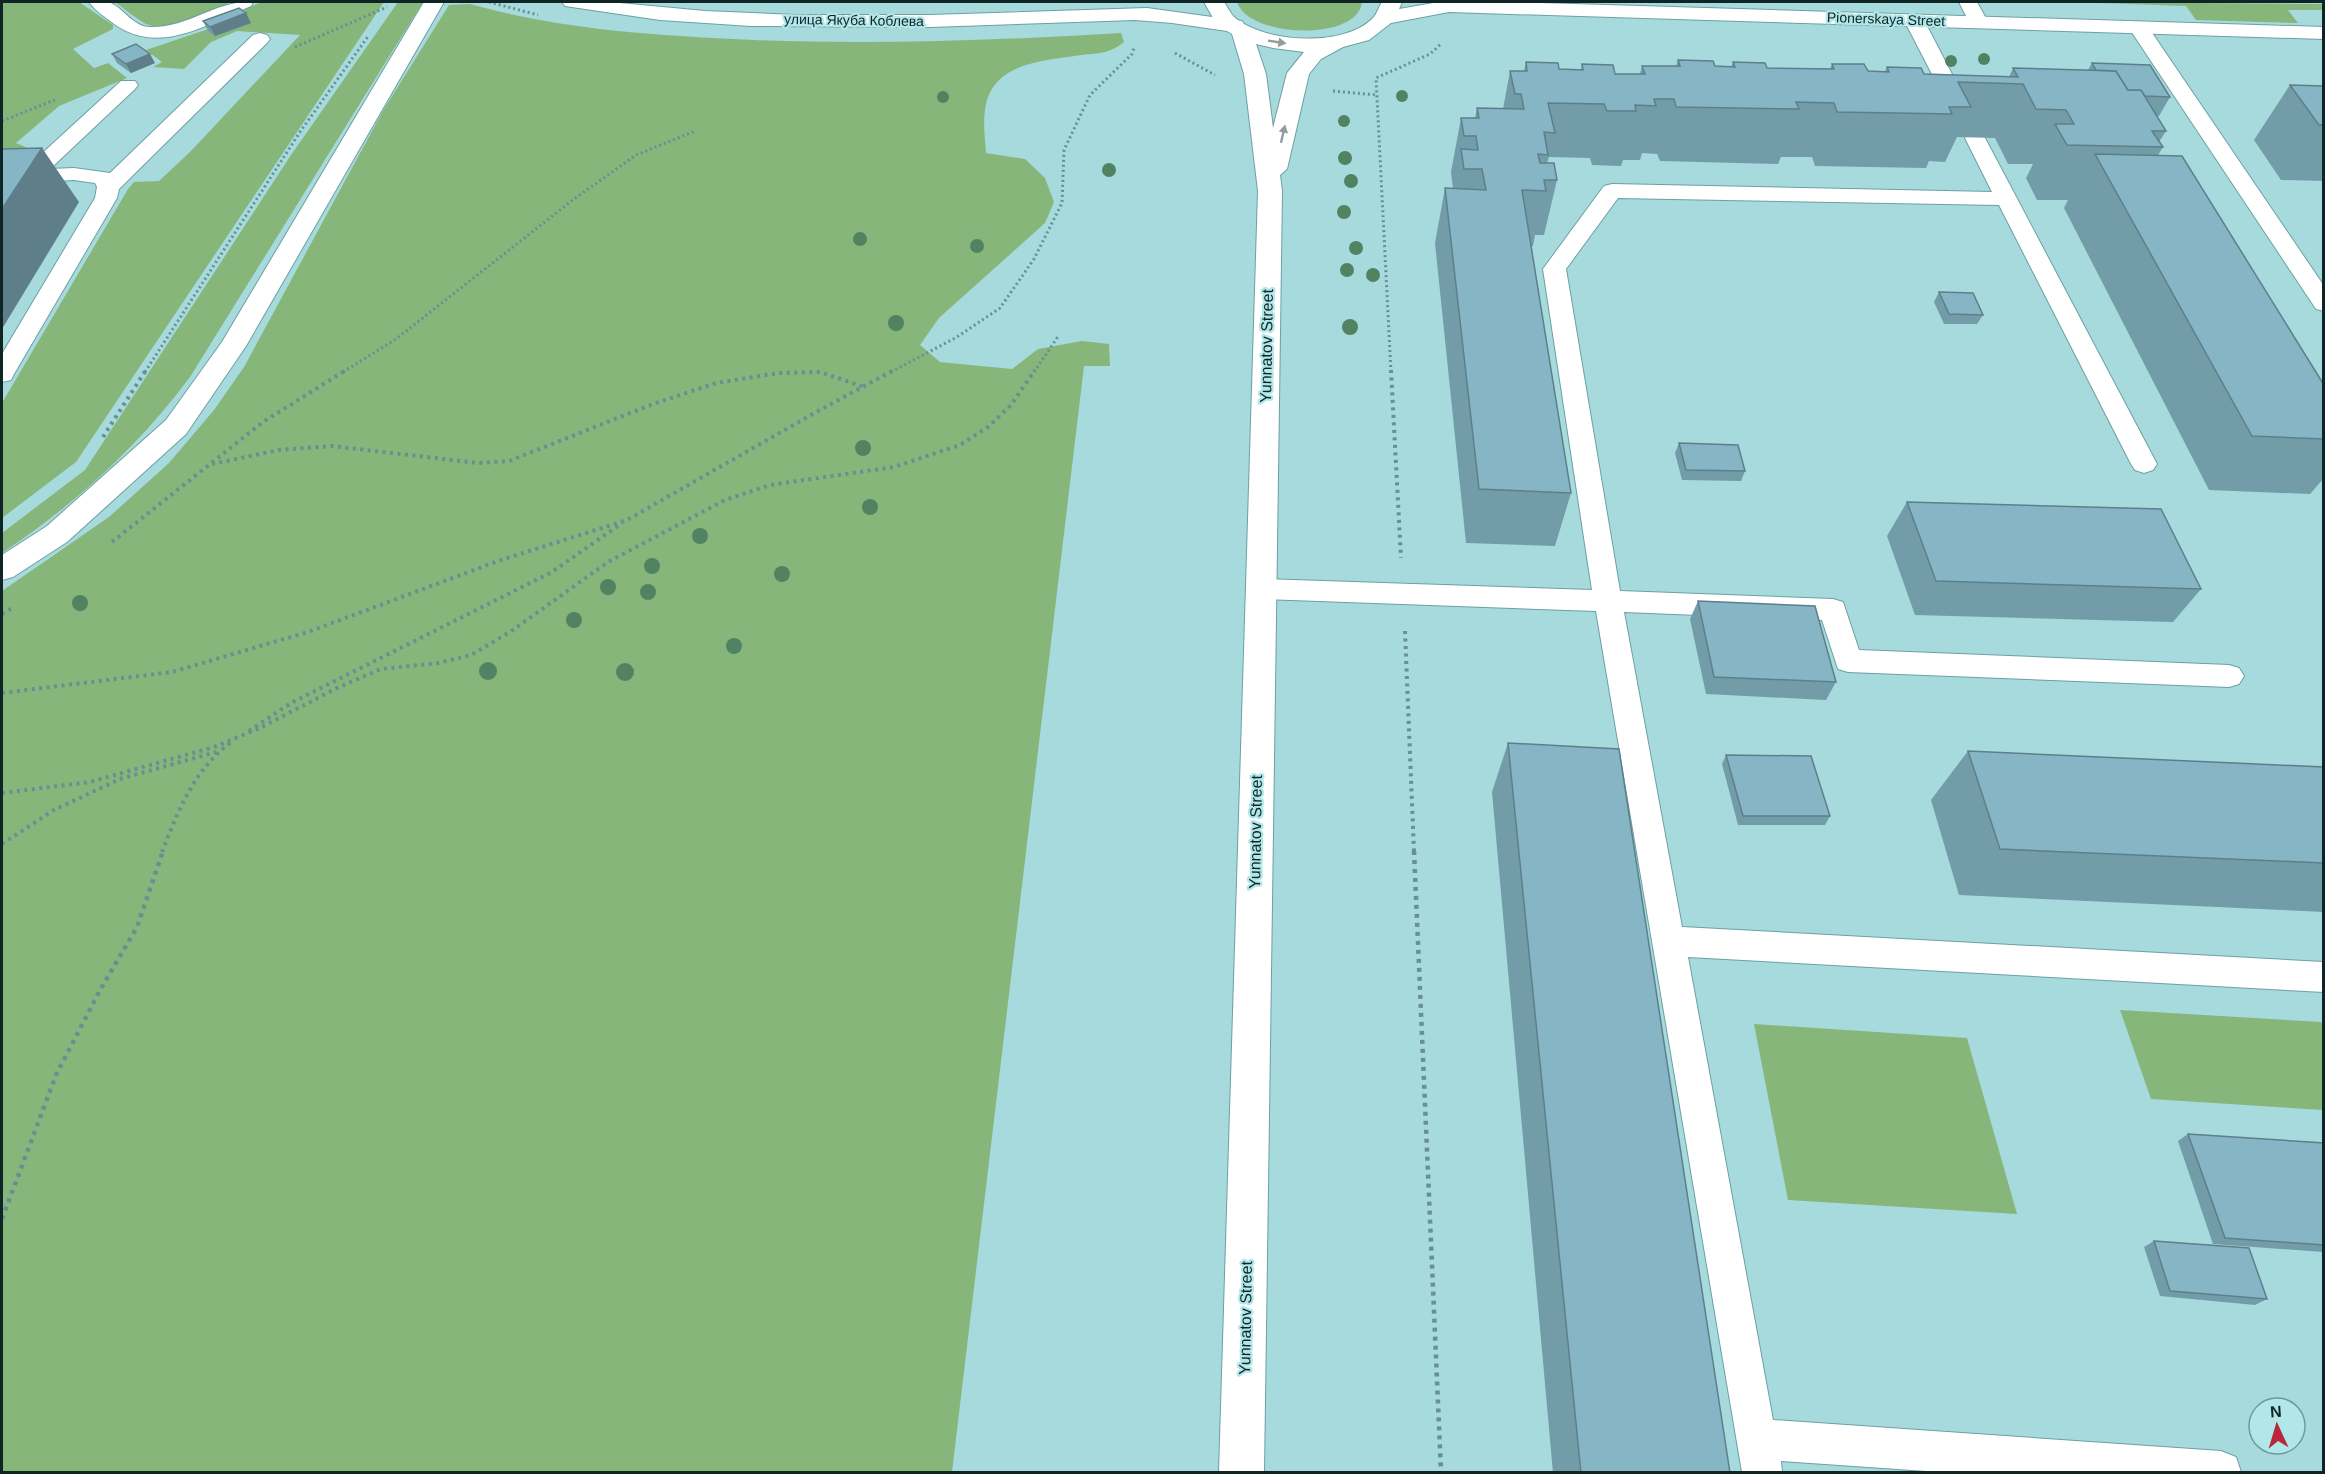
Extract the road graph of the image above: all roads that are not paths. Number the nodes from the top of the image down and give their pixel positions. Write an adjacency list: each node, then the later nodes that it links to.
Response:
1 (98, 2): 2 (lane)
2 (244, 2)
3 (434, 2): 27 (main road)
4 (573, 2): 10 (main road, улица Якуба Коблева)
5 (1187, 2): 10 (main road, улица Якуба Коблева)
6 (1214, 2): 14 (main road)
7 (1968, 2): 12 (lane)
8 (1443, 4): 9 (main road, Pionerskaya Street); 11 (main road, Pionerskaya Street)
9 (1388, 10): 17 (main road)
10 (1136, 14): 14 (main road, улица Якуба Коблева)
11 (1914, 20): 12 (main road, Pionerskaya Street); 23 (lane)
12 (1978, 22): 13 (main road, Pionerskaya Street)
13 (2139, 28): 15 (main road, Pionerskaya Street); 24 (lane)
14 (1238, 29): 17 (main road, улица Якуба Коблева, one-way to 17); 22 (main road, Yunnatov Street)
15 (2324, 33)
16 (260, 39): 21 (lane)
17 (1337, 42): 22 (main road, Yunnatov Street, one-way to 17)
18 (128, 85): 19 (lane)
19 (30, 176): 20 (lane); 21 (lane)
20 (2, 178)
21 (108, 187): 25 (lane)
22 (1270, 191): 28 (main road, Yunnatov Street)
23 (2007, 199): 26 (lane); 29 (lane)
24 (2324, 304)
25 (2, 374)
26 (2144, 464)
27 (2, 568)
28 (1260, 589): 29 (lane); 34 (main road, Yunnatov Street)
29 (1608, 601): 30 (lane); 31 (lane)
30 (2229, 676)
31 (1667, 941): 32 (lane); 33 (lane)
32 (2324, 976)
33 (1759, 1456): 35 (lane)
34 (1242, 1473)
35 (2221, 1473)

